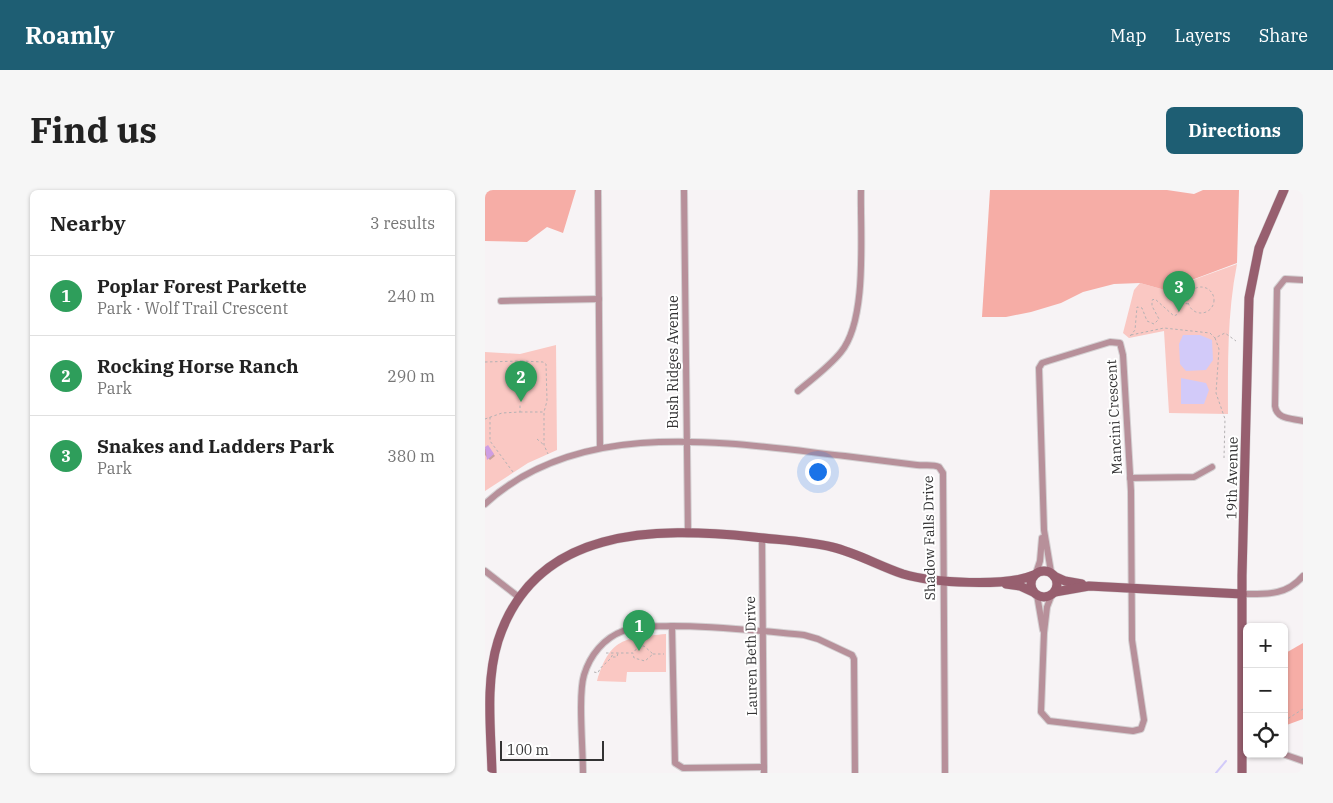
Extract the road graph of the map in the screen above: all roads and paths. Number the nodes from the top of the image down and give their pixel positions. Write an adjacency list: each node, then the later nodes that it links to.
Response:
1 (598, 190): 6 (street)
2 (684, 190): 22 (street, Bush Ridges Avenue)
3 (861, 190): 14 (street)
4 (1284, 190): 44 (street, 19th Avenue)
5 (1303, 280): 20 (street)
6 (599, 299): 7 (street); 24 (street)
7 (501, 301)
8 (1189, 304): 8 (path); 9 (path)
9 (1215, 338): 10 (path); 26 (path)
10 (1236, 341)
11 (485, 362): 12 (path)
12 (521, 362): 13 (path); 17 (path)
13 (522, 370)
14 (798, 391)
15 (521, 404): 16 (path)
16 (520, 412): 17 (path); 18 (path)
17 (544, 412): 23 (path)
18 (490, 417): 19 (path); 28 (path)
19 (485, 419)
20 (1303, 421)
21 (537, 439): 23 (path)
22 (687, 443): 24 (street, Shadow Falls Drive); 32 (street, Bush Ridges Avenue); 38 (street, Shadow Falls Drive)
23 (544, 445): 25 (path)
24 (601, 447): 30 (street, Shadow Falls Drive)
25 (548, 454)
26 (1224, 458)
27 (1212, 467): 29 (street)
28 (513, 472)
29 (1131, 478): 31 (street, Mancini Crescent); 41 (street, Mancini Crescent)
30 (485, 504)
31 (1044, 530): 35 (street, Mancini Crescent); 36 (street, Mancini Crescent)
32 (688, 534): 33 (street); 45 (street)
33 (762, 538): 38 (street); 47 (street, Lauren Beth Drive)
34 (485, 571): 45 (street)
35 (1035, 574): 36 (street); 39 (street); 43 (street)
36 (1053, 574): 40 (street); 42 (street)
37 (1303, 576): 44 (street)
38 (943, 581): 39 (street); 65 (street, Shadow Falls Drive)
39 (1001, 582): 43 (street)
40 (1089, 586): 41 (street); 42 (street)
41 (1132, 589): 44 (street); 48 (street, Mancini Crescent)
42 (1054, 593): 43 (street); 48 (street)
43 (1035, 594): 48 (street)
44 (1242, 594): 66 (street, 19th Avenue)
45 (520, 598): 62 (street)
46 (672, 626): 47 (street); 61 (street); 63 (street)
47 (763, 631): 61 (street, Lauren Beth Drive); 64 (street)
48 (1044, 633)
49 (606, 652): 50 (path)
50 (613, 653): 51 (path); 55 (path)
51 (618, 653): 52 (path); 55 (path)
52 (633, 653): 53 (path); 53 (path)
53 (653, 654): 54 (path)
54 (664, 654)
55 (612, 657): 56 (path)
56 (594, 672)
57 (1303, 709): 58 (path)
58 (1288, 718)
59 (1288, 756): 60 (street)
60 (1303, 761)
61 (764, 770)
62 (491, 773)
63 (583, 773)
64 (855, 773)
65 (945, 773)
66 (1242, 773)

